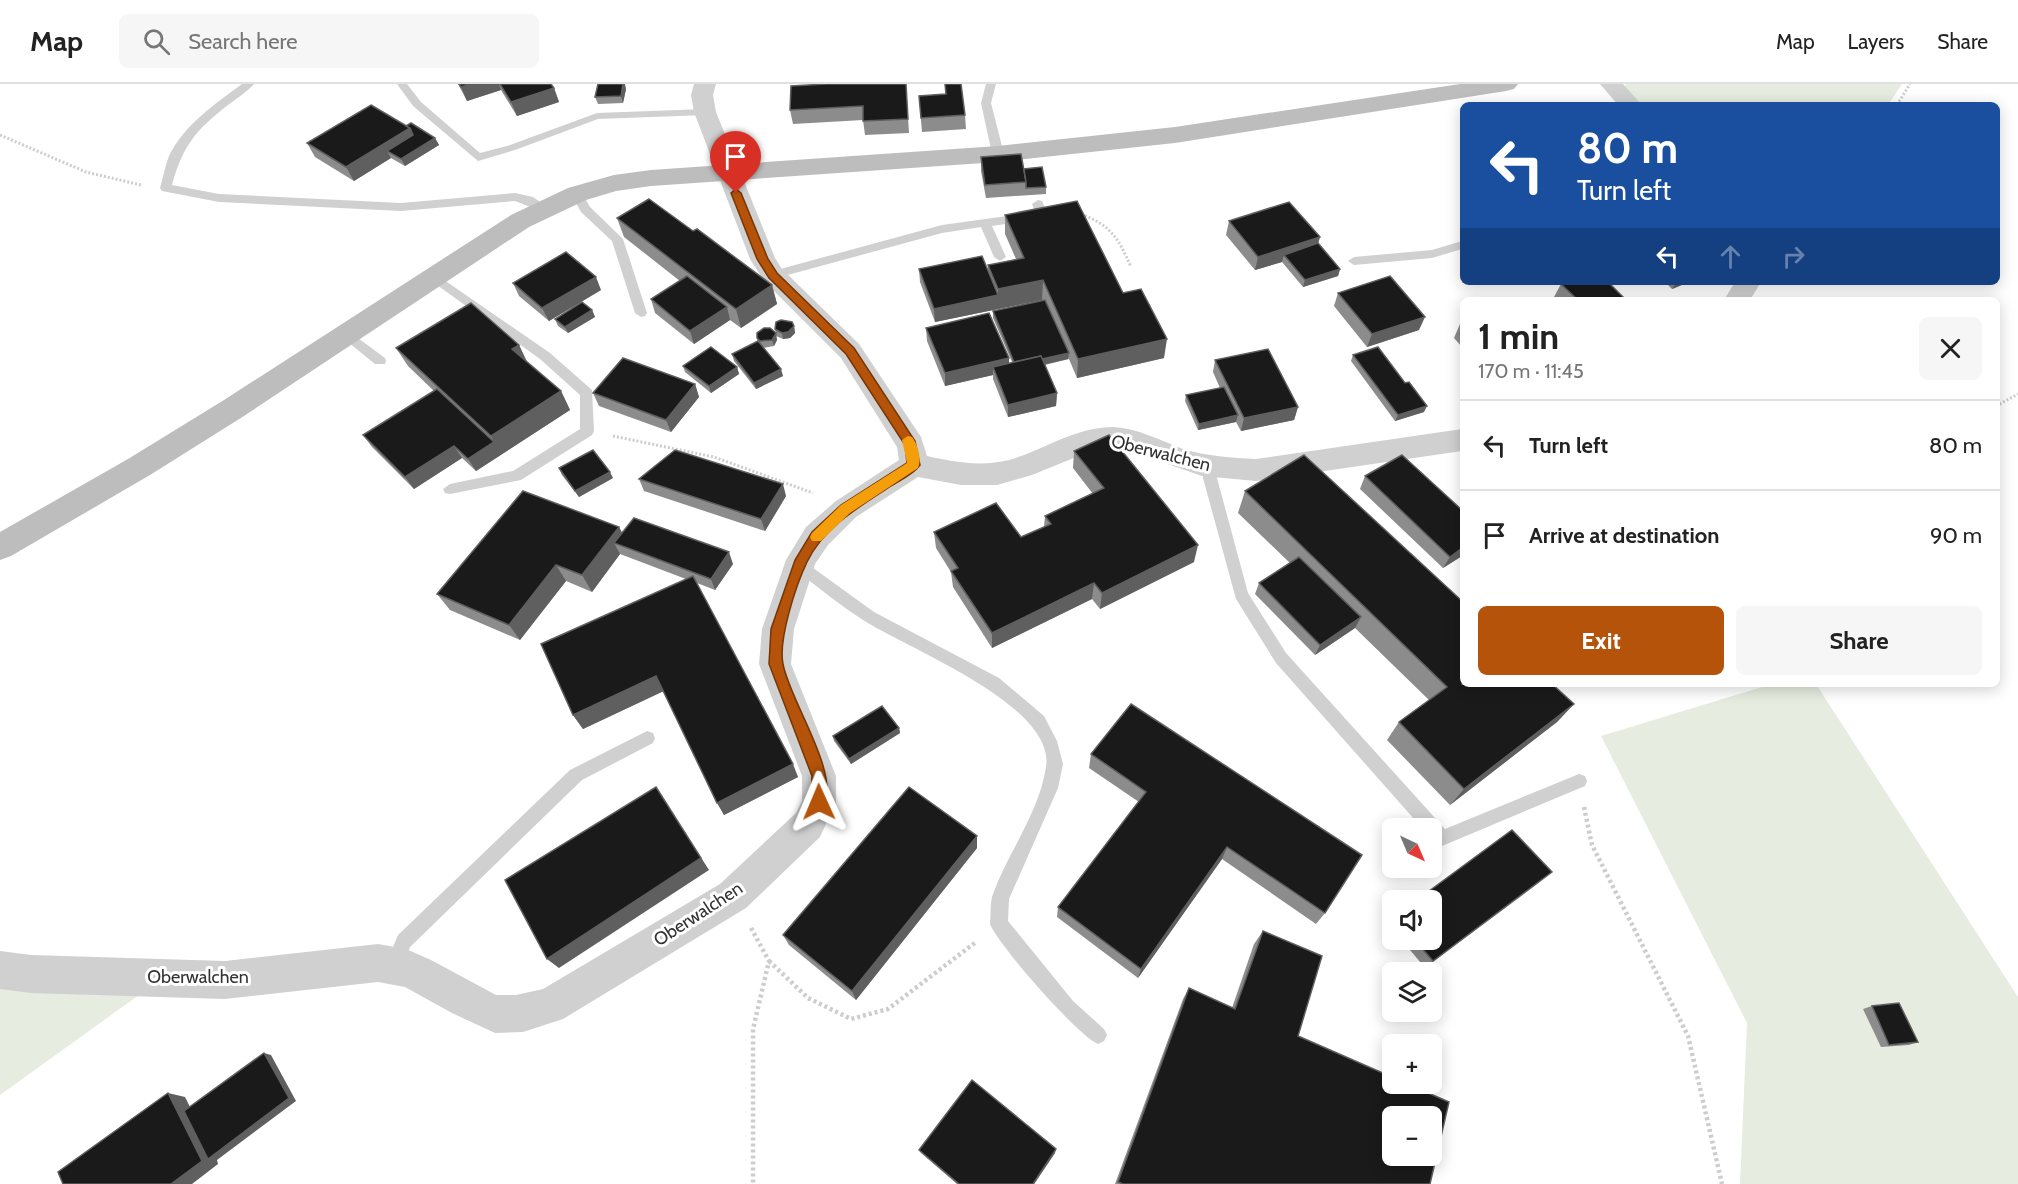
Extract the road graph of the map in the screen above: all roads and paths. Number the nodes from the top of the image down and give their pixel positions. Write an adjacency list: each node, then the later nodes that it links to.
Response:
1 (249, 84): 14 (lane)
2 (402, 84): 10 (lane)
3 (705, 84): 10 (street)
4 (990, 84): 12 (lane)
5 (1506, 84): 12 (main road)
6 (1611, 84): 8 (street)
7 (1911, 84): 9 (path)
8 (1628, 102)
9 (1899, 102)
10 (705, 112): 13 (street)
11 (0, 135): 14 (path)
12 (998, 154): 13 (main road)
13 (727, 171): 15 (main road); 23 (street)
14 (166, 188): 16 (lane)
15 (577, 194): 16 (main road); 25 (lane)
16 (543, 208): 24 (main road)
17 (1040, 209): 18 (lane); 22 (path)
18 (985, 223): 20 (lane); 23 (lane)
19 (1460, 246): 21 (lane)
20 (1000, 257)
21 (1354, 261)
22 (1131, 267)
23 (773, 275): 32 (street)
24 (434, 277): 26 (main road); 30 (lane)
25 (641, 313)
26 (346, 335): 27 (lane); 36 (main road)
27 (380, 361)
28 (2018, 394): 29 (path)
29 (2000, 404)
30 (587, 431): 34 (lane); 35 (path)
31 (1460, 440): 33 (street, Oberwalchen)
32 (914, 465): 33 (street, Oberwalchen); 35 (street, Oberwalchen)
33 (1211, 466): 39 (lane)
34 (450, 489)
35 (846, 509): 37 (street, Oberwalchen)
36 (0, 547)
37 (798, 568): 40 (street, Oberwalchen); 41 (lane)
38 (647, 738): 43 (lane)
39 (1579, 781): 47 (path)
40 (733, 896): 42 (path); 43 (street, Oberwalchen)
41 (999, 924): 42 (path); 45 (lane)
42 (769, 961): 46 (path)
43 (395, 964): 44 (street, Oberwalchen)
44 (0, 970)
45 (1098, 1035)
46 (753, 1184)
47 (1722, 1184)

